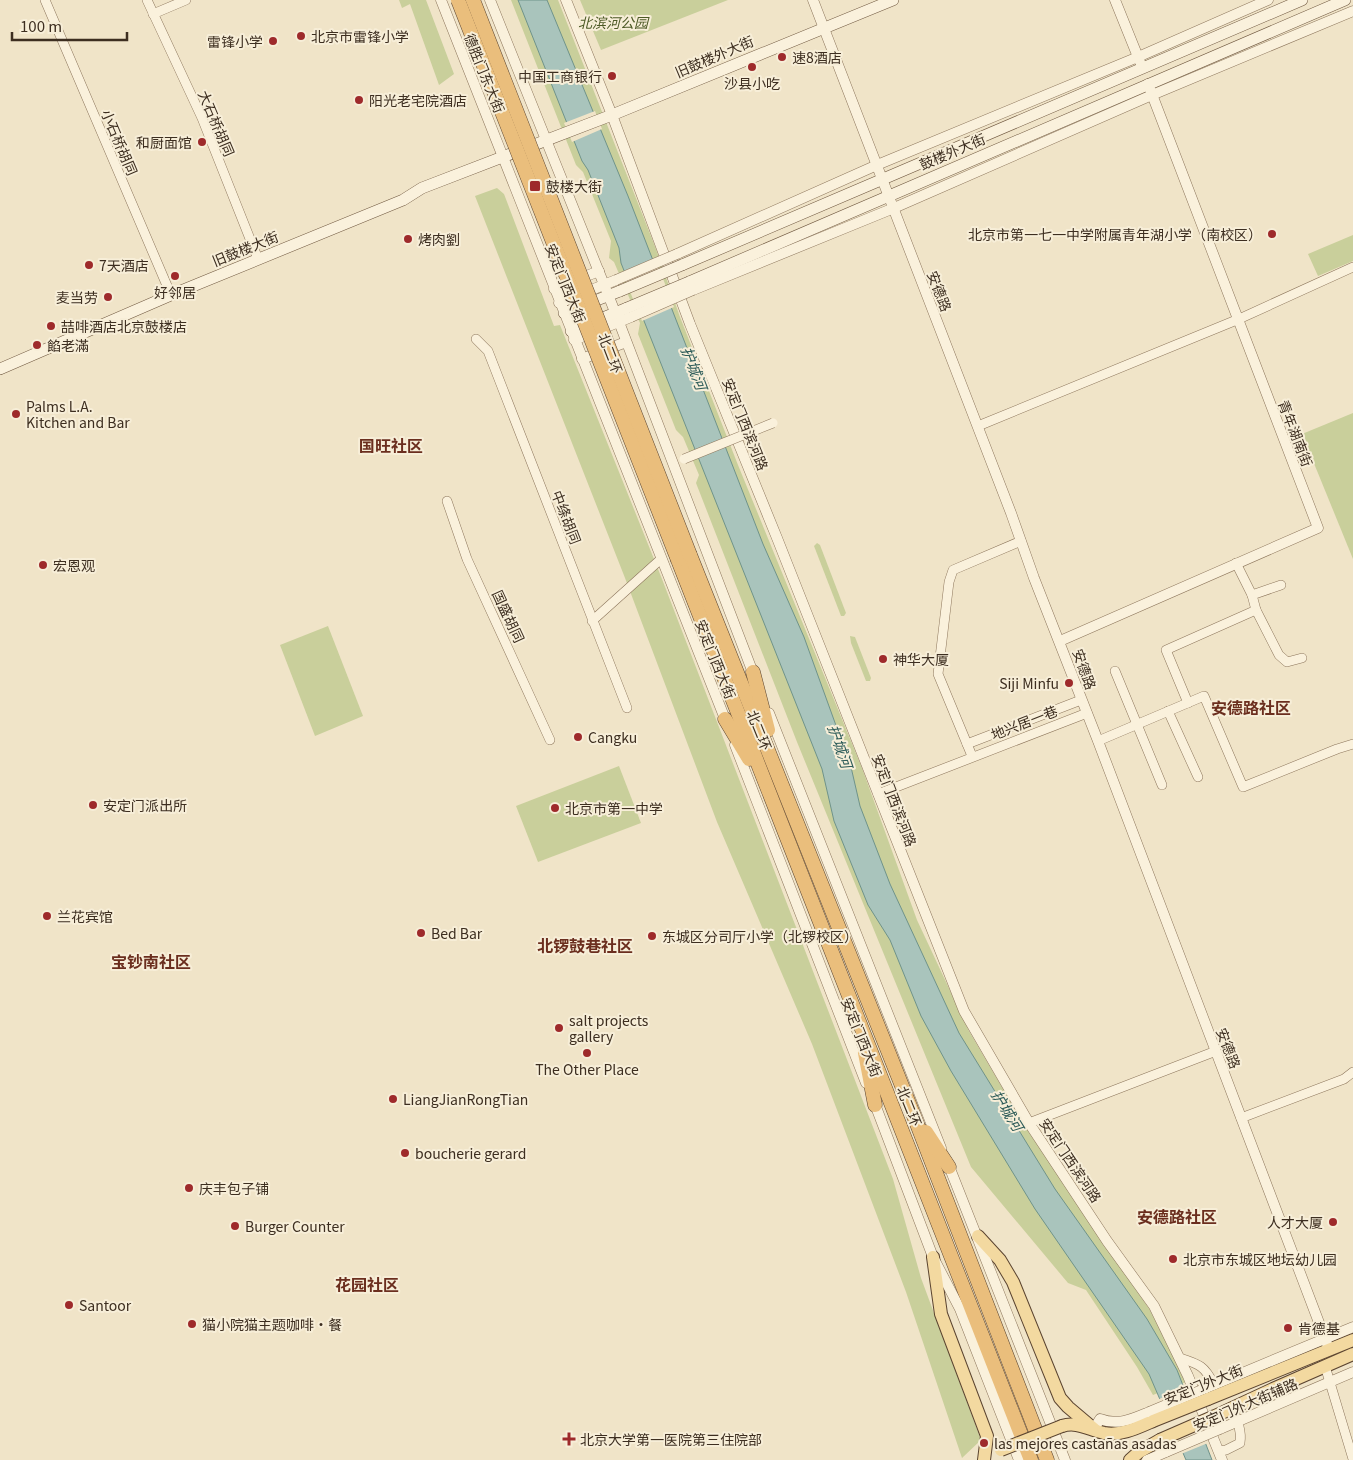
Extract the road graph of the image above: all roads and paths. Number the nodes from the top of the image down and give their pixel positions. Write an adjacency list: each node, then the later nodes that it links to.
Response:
1 (45, 0): 37 (street, 小石桥胡同)
2 (147, 0): 16 (street, 大石桥胡同)
3 (186, 0): 16 (street)
4 (441, 0): 23 (street, 德胜门东大街)
5 (458, 0): 75 (highway, 北二环, bridge)
6 (473, 0): 75 (highway, 北二环, bridge)
7 (490, 0): 21 (street)
8 (566, 0): 22 (street, 安定门西滨河路)
9 (814, 0): 17 (street, 安德路)
10 (893, 0): 17 (main road, 旧鼓楼外大街)
11 (1115, 0): 18 (street)
12 (1268, 0): 18 (street, 鼓楼外大街)
13 (1302, 0): 19 (main road, 鼓楼外大街)
14 (1345, 0): 20 (main road, 鼓楼外大街)
15 (1353, 11): 20 (street, 鼓楼外大街)
16 (153, 14): 30 (street, 大石桥胡同)
17 (824, 27): 22 (main road, 旧鼓楼外大街); 26 (street, 安德路)
18 (1138, 56): 19 (street); 26 (street, 鼓楼外大街)
19 (1143, 69): 27 (main road, 鼓楼外大街)
20 (1150, 90): 28 (main road, 鼓楼外大街); 29 (street, 鼓楼外大街); 40 (street, 青年湖南街)
21 (530, 98): 23 (street); 24 (street)
22 (612, 115): 24 (main road, 旧鼓楼外大街); 76 (street, 安定门西滨河路)
23 (487, 116): 25 (street, 德胜门东大街)
24 (548, 141): 25 (main road, 旧鼓楼大街); 33 (street)
25 (502, 157): 30 (main road, 旧鼓楼大街); 35 (street, 安定门西大街)
26 (878, 165): 27 (street, 安德路); 31 (street, 鼓楼外大街)
27 (882, 179): 28 (street, 安德路); 31 (main road, 鼓楼外大街)
28 (888, 195): 29 (street, 安德路); 34 (main road, 鼓楼外大街)
29 (894, 208): 34 (street, 鼓楼外大街); 47 (street, 安德路)
30 (258, 259): 37 (main road, 旧鼓楼大街)
31 (680, 260): 36 (main road, 鼓楼外大街, bridge)
32 (1353, 267): 40 (street)
33 (599, 271): 35 (street); 36 (street)
34 (691, 286): 39 (main road, 鼓楼外大街, bridge)
35 (554, 289): 38 (street, 安定门西大街)
36 (606, 290): 38 (main road, 鼓楼外大街); 39 (street)
37 (171, 294): 45 (main road, 旧鼓楼大街)
38 (562, 308): 41 (street, 安定门西大街)
39 (617, 318): 41 (main road, 鼓楼外大街); 43 (street)
40 (1239, 320): 47 (street); 52 (street, 青年湖南街)
41 (572, 335): 44 (street, 安定门西大街)
42 (476, 340): 56 (street, 中绦胡同)
43 (626, 342): 44 (street); 48 (street)
44 (582, 359): 51 (street, 安定门西大街)
45 (0, 369)
46 (773, 423): 48 (street, bridge)
47 (978, 426): 50 (street, 安德路)
48 (673, 463): 60 (street)
49 (447, 501): 68 (street, 国盛胡同)
50 (1021, 541): 57 (street, 安德路); 70 (street)
51 (661, 559): 56 (street); 66 (street, 安定门西大街)
52 (1236, 563): 54 (street); 57 (street, 青年湖南街)
53 (1281, 584): 54 (street)
54 (1252, 595): 55 (street)
55 (1256, 610): 58 (street); 62 (street)
56 (592, 622): 63 (street, 中绦胡同)
57 (1060, 641): 61 (street, 安德路)
58 (1302, 658)
59 (1115, 671): 67 (street)
60 (753, 672): 75 (highway); 84 (street)
61 (1081, 700): 65 (street, 安德路); 70 (street, 地兴居一巷)
62 (1188, 703): 64 (street); 71 (street)
63 (626, 708)
64 (1168, 711): 67 (street); 73 (street)
65 (1087, 713): 69 (street, 安德路); 72 (street, 地兴居一巷)
66 (725, 719): 75 (highway); 80 (street, 安定门西大街)
67 (1137, 725): 69 (street); 74 (street)
68 (550, 740)
69 (1098, 741): 78 (street, 安德路)
70 (967, 744): 72 (street)
71 (1353, 744)
72 (972, 756): 76 (street, 地兴居一巷)
73 (1198, 777)
74 (1162, 785)
75 (776, 790): 77 (highway, 北二环); 81 (highway, 北二环)
76 (878, 794): 83 (street, 安定门西滨河路)
77 (859, 1020): 80 (highway); 104 (highway, 北二环)
78 (1216, 1051): 82 (street, 安德路); 83 (street)
79 (1353, 1072): 82 (street)
80 (875, 1106): 86 (street, 安定门西大街)
81 (912, 1111): 84 (highway); 105 (highway, 北二环)
82 (1241, 1118): 89 (street, 安德路)
83 (1029, 1122): 91 (street, 安定门西滨河路)
84 (949, 1166): 85 (street)
85 (978, 1236): 98 (main road); 106 (street)
86 (933, 1257): 101 (main road); 103 (street, 安定门西大街)
87 (1353, 1327): 89 (street)
88 (1353, 1340): 89 (main road, 安定门外大街)
89 (1327, 1344): 95 (main road, 安定门外大街)
90 (1353, 1354): 92 (main road)
91 (1180, 1358): 95 (street); 99 (street, 安定门西滨河路)
92 (1325, 1366): 94 (street); 96 (main road)
93 (1353, 1372): 94 (street, 安定门外大街辅路)
94 (1331, 1382): 97 (street, 安定门外大街辅路); 100 (street)
95 (1208, 1391): 98 (main road, 安定门外大街, bridge)
96 (1232, 1408): 97 (street); 107 (main road, bridge)
97 (1238, 1422): 99 (street); 108 (street, 安定门外大街辅路, bridge)
98 (1097, 1424): 102 (main road, 安定门外大街, bridge)
99 (1220, 1456)
100 (1353, 1459)
101 (984, 1460)
102 (991, 1460)
103 (1019, 1460)
104 (1032, 1460)
105 (1047, 1460)
106 (1065, 1460)
107 (1130, 1460)
108 (1147, 1460)

